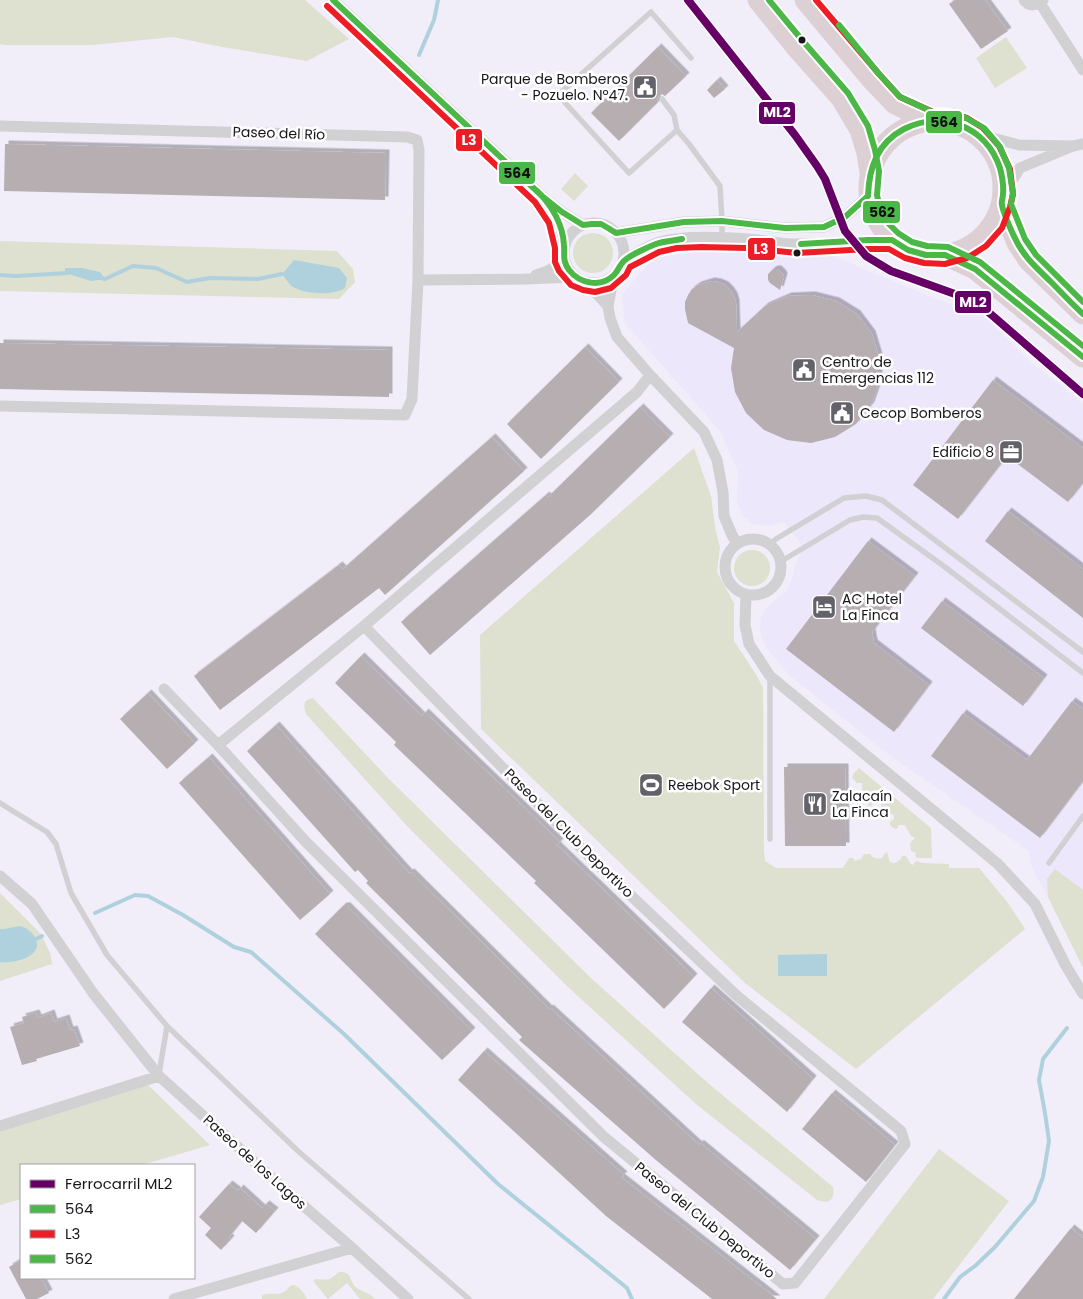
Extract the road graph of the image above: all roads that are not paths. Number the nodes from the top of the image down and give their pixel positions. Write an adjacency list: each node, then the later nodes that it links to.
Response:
1 (333, 0): 15 (street)
2 (758, 0): 14 (highway)
3 (805, 0): 9 (highway)
4 (1024, 0): 5 (street)
5 (1042, 2): 7 (street)
6 (691, 58): 11 (lane)
7 (1083, 70)
8 (662, 98): 11 (lane)
9 (931, 121): 12 (highway); 14 (highway)
10 (0, 126): 29 (street, Paseo del Río)
11 (677, 130): 18 (lane)
12 (977, 134): 13 (street); 17 (highway)
13 (1078, 145): 17 (street)
14 (870, 172): 16 (highway)
15 (542, 196): 19 (street); 23 (street)
16 (868, 196): 18 (street); 22 (highway)
17 (1002, 199): 24 (highway); 32 (highway)
18 (722, 221): 20 (street); 21 (lane)
19 (583, 225): 20 (street); 23 (street)
20 (616, 233): 26 (street)
21 (722, 238): 22 (street); 26 (street)
22 (892, 240): 24 (highway)
23 (564, 247): 25 (street)
24 (945, 255): 33 (highway)
25 (564, 260): 28 (street); 30 (street)
26 (623, 261): 27 (street)
27 (614, 275): 30 (street); 31 (street)
28 (525, 279): 29 (street); 30 (street)
29 (418, 280): 35 (street, Paseo del Río)
30 (580, 280): 31 (street)
31 (608, 306): 34 (street)
32 (1083, 314)
33 (1083, 357)
34 (650, 376): 36 (street); 40 (street)
35 (0, 406)
36 (737, 544): 37 (street); 39 (street)
37 (769, 545): 38 (street); 41 (lane)
38 (780, 562): 39 (street); 42 (lane)
39 (746, 594): 43 (street)
40 (364, 626): 45 (street); 45 (street, Paseo del Club Deportivo)
41 (1083, 652)
42 (1083, 673)
43 (770, 676): 48 (lane); 51 (street)
44 (164, 689): 45 (street, Paseo del Club Deportivo)
45 (218, 744)
46 (0, 803): 52 (lane)
47 (1083, 816): 49 (lane)
48 (770, 839)
49 (1048, 863)
50 (0, 876): 53 (street, Paseo de los Lagos)
51 (1083, 994)
52 (167, 1026): 53 (lane); 58 (lane)
53 (159, 1076): 54 (street); 55 (street, Paseo de los Lagos)
54 (0, 1126)
55 (352, 1248): 56 (street); 57 (street, Paseo de los Lagos)
56 (174, 1299)
57 (408, 1299)
58 (469, 1299)

